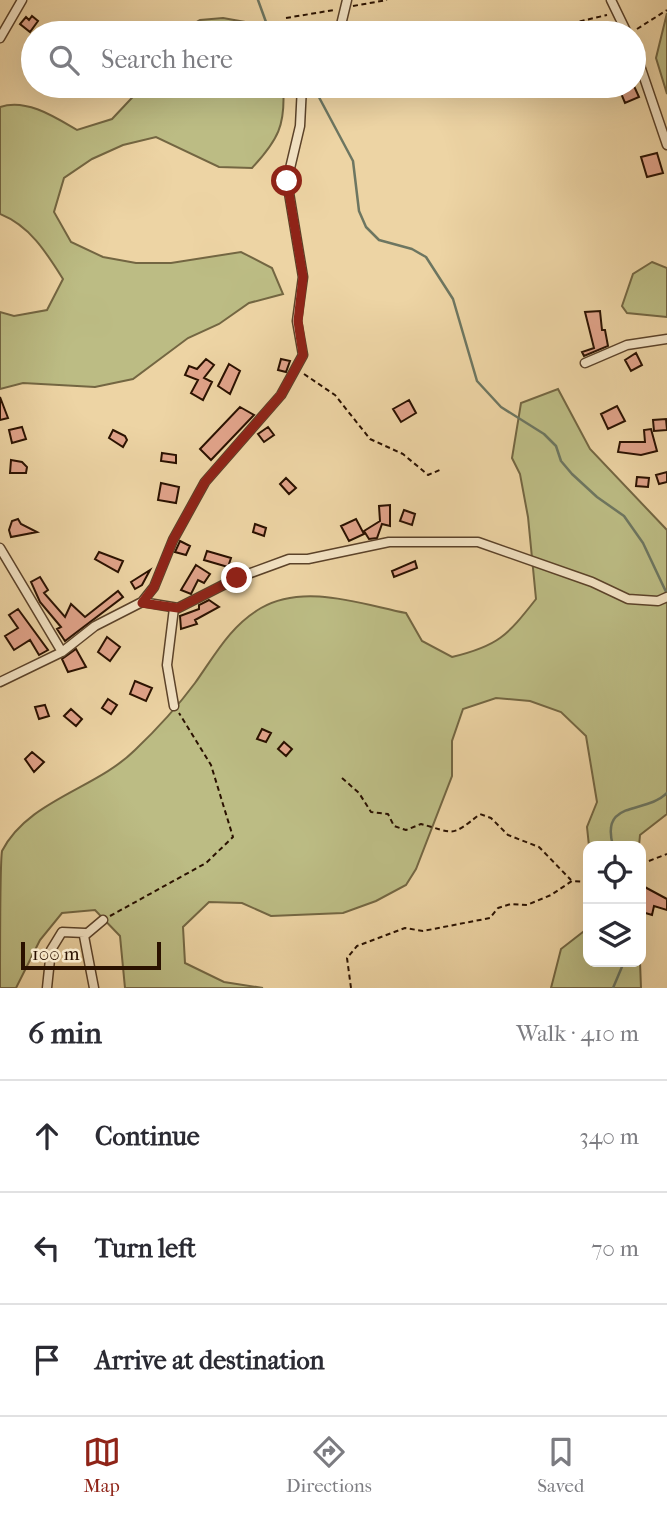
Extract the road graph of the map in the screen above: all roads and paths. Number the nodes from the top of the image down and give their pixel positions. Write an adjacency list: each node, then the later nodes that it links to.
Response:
1 (22, 0): 10 (street)
2 (347, 0): 6 (street)
3 (611, 0): 5 (street)
4 (667, 10): 9 (path)
5 (618, 13): 7 (path); 8 (street)
6 (342, 21)
7 (583, 21)
8 (622, 21)
9 (646, 23)
10 (0, 37)
11 (646, 83): 13 (street)
12 (301, 98): 16 (street)
13 (667, 145)
14 (667, 339): 15 (street)
15 (585, 363)
16 (298, 369): 17 (path); 20 (street)
17 (442, 469)
18 (0, 548): 22 (street)
19 (667, 597): 21 (street)
20 (142, 603): 21 (street); 22 (street)
21 (174, 608): 24 (street)
22 (62, 652): 23 (street)
23 (0, 682)
24 (174, 706): 30 (path)
25 (342, 778): 28 (path)
26 (667, 854): 27 (path)
27 (646, 862)
28 (572, 881): 29 (path); 34 (path)
29 (583, 882)
30 (103, 920): 31 (street)
31 (85, 933): 32 (street); 33 (street)
32 (47, 988)
33 (94, 988)
34 (351, 988)

